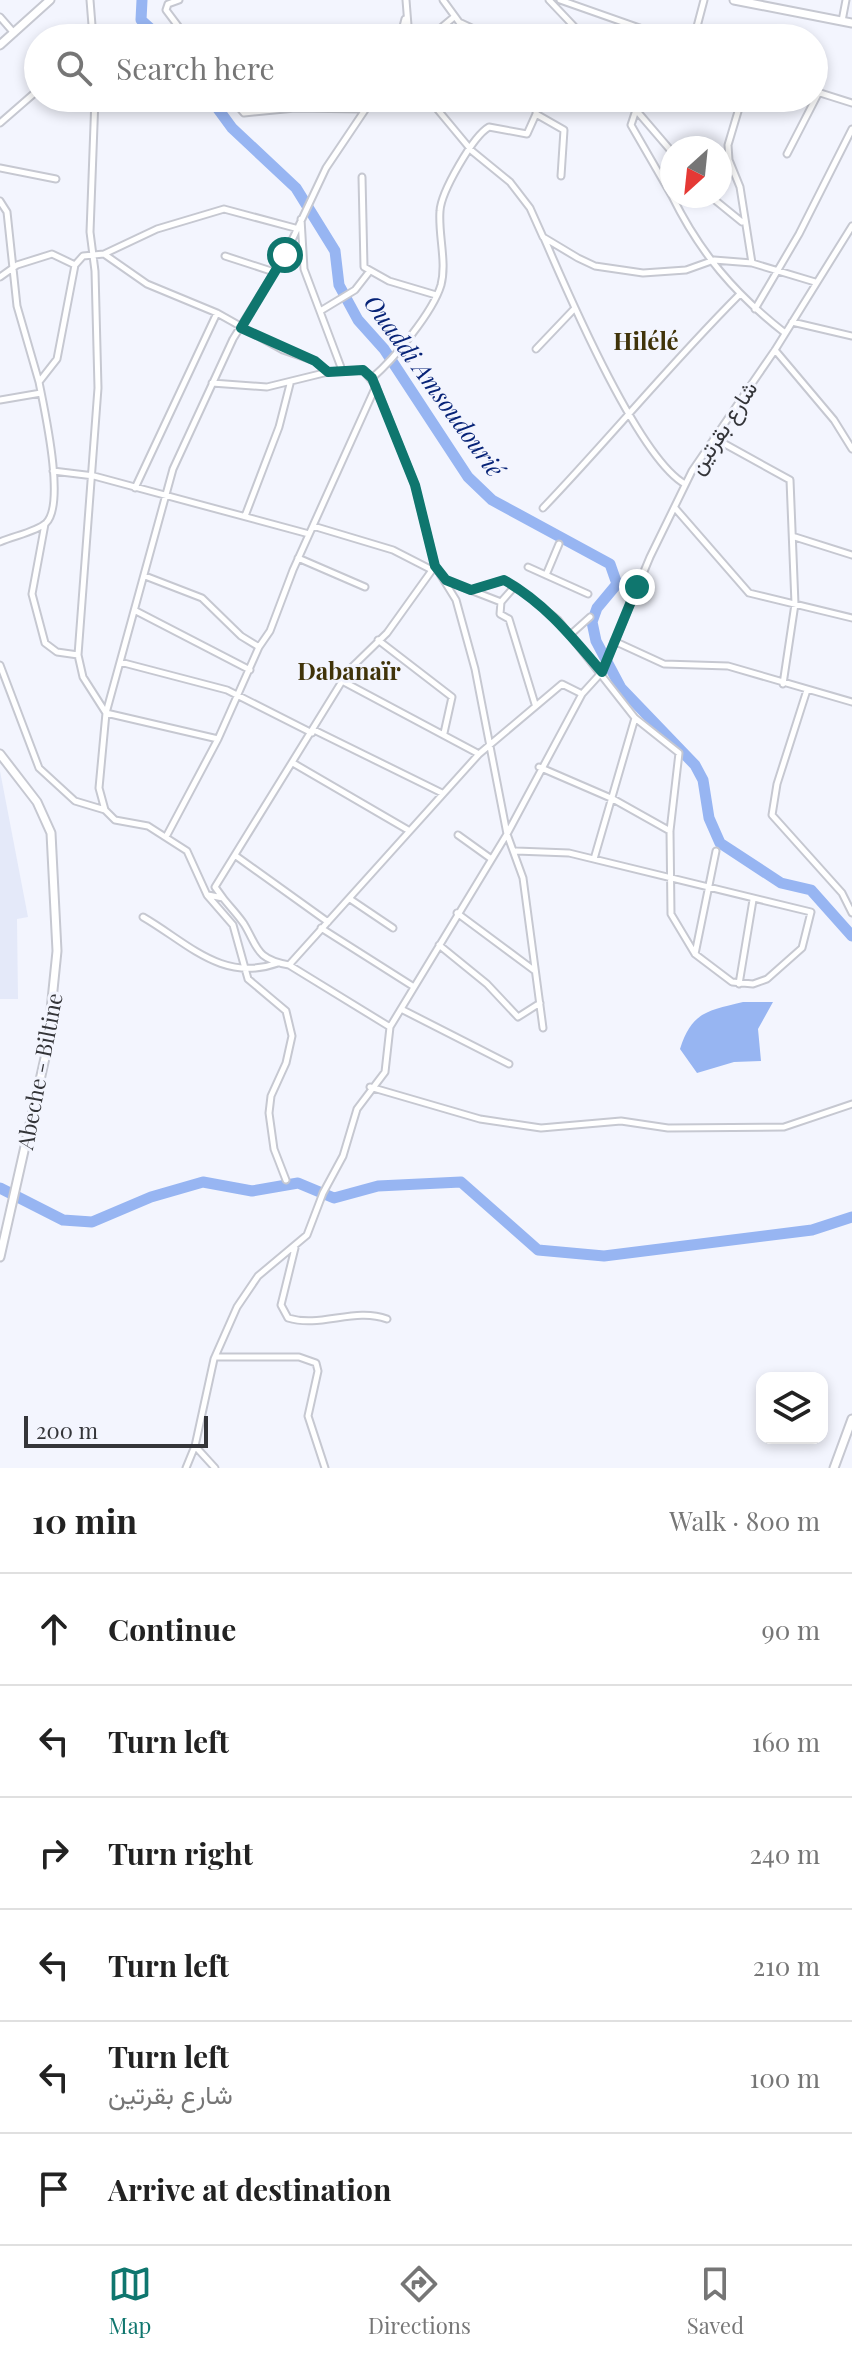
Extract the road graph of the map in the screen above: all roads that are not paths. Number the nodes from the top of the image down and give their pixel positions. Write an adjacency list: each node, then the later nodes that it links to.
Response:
1 (50, 0): 25 (main road)
2 (90, 0): 16 (street)
3 (179, 0): 17 (street)
4 (406, 0): 11 (street)
5 (443, 0): 13 (street)
6 (549, 0): 22 (street)
7 (560, 0): 23 (street)
8 (704, 0): 24 (street)
9 (734, 0): 14 (main road)
10 (846, 0): 14 (street)
11 (407, 10): 18 (street); 19 (street)
12 (0, 17): 25 (street)
13 (454, 17): 20 (street); 21 (street)
14 (842, 21): 15 (main road)
15 (852, 23)
16 (92, 24)
17 (176, 24)
18 (404, 24)
19 (408, 24)
20 (446, 24)
21 (463, 24)
22 (572, 24)
23 (624, 24)
24 (698, 24)
25 (14, 33): 26 (main road)
26 (0, 45)
27 (828, 96): 29 (street)
28 (24, 102): 38 (street)
29 (852, 103)
30 (95, 112): 56 (street)
31 (364, 112): 51 (street)
32 (441, 112): 41 (street)
33 (635, 112): 44 (street)
34 (638, 112): 40 (street)
35 (738, 112): 52 (street)
36 (807, 112): 42 (street)
37 (536, 114): 41 (street); 45 (street)
38 (0, 123)
39 (852, 129): 63 (street)
40 (660, 138)
41 (471, 146): 55 (street); 68 (street)
42 (787, 154)
43 (0, 168): 47 (street)
44 (660, 175)
45 (561, 176)
46 (362, 177): 65 (street)
47 (56, 179)
48 (0, 201): 62 (street)
49 (679, 208): 59 (street)
50 (725, 208): 52 (street)
51 (300, 216): 54 (street); 72 (street)
52 (743, 223): 60 (street)
53 (852, 226): 67 (street, شارع بقرتين)
54 (295, 228): 57 (street); 64 (street)
55 (543, 237): 59 (street); 70 (street)
56 (93, 253): 57 (street); 61 (street); 93 (street)
57 (104, 254): 73 (street)
58 (225, 256): 64 (street)
59 (710, 262): 60 (street); 69 (street)
60 (752, 263): 63 (street)
61 (75, 265): 62 (street); 83 (street)
62 (11, 269): 66 (street); 83 (street)
63 (777, 270): 67 (street); 71 (street)
64 (274, 272): 75 (street)
65 (369, 272): 68 (street); 72 (street)
66 (0, 277)
67 (815, 282): 74 (street, شارع بقرتين)
68 (437, 295): 82 (street)
69 (739, 295): 71 (street); 89 (street)
70 (575, 308): 78 (street); 89 (street)
71 (755, 309): 76 (street)
72 (322, 310): 80 (street)
73 (217, 313): 75 (street); 95 (street)
74 (792, 322): 76 (street, شارع بقرتين); 77 (street)
75 (241, 328): 81 (street); 84 (street)
76 (785, 333): 79 (street, شارع بقرتين)
77 (852, 336)
78 (536, 349)
79 (775, 350): 90 (street, شارع بقرتين); 91 (street)
80 (342, 370): 81 (street); 82 (street)
81 (328, 372): 85 (street)
82 (372, 378): 86 (street)
83 (39, 382): 87 (street)
84 (212, 383): 85 (street); 96 (street)
85 (290, 384): 99 (street)
86 (376, 386): 101 (street); 109 (street)
87 (41, 393): 88 (street); 92 (street)
88 (0, 400)
89 (631, 414): 94 (street); 97 (street)
90 (714, 438): 94 (street, شارع بقرتين); 103 (street)
91 (852, 449)
92 (53, 471): 93 (street); 100 (street)
93 (94, 476): 95 (street); 126 (street)
94 (686, 484): 98 (street, شارع بقرتين)
95 (135, 488): 96 (street)
96 (165, 498): 99 (street); 111 (street)
97 (543, 508)
98 (675, 508): 118 (street); 124 (street, شارع بقرتين)
99 (245, 516): 102 (street)
100 (46, 523): 104 (street); 126 (street)
101 (313, 526): 102 (street); 109 (street)
102 (309, 534): 107 (street)
103 (795, 537): 106 (street); 118 (street)
104 (0, 542)
105 (559, 544): 110 (street)
106 (852, 555)
107 (298, 558): 114 (street); 125 (street)
108 (528, 567): 110 (street)
109 (434, 568): 112 (street); 123 (street)
110 (546, 575): 116 (street)
111 (145, 576): 119 (street); 125 (street)
112 (446, 580): 115 (street); 143 (street)
113 (515, 586): 115 (street); 117 (street); 122 (street)
114 (365, 587)
115 (471, 590): 117 (street)
116 (588, 594)
117 (501, 602): 137 (street)
118 (795, 604): 121 (street); 132 (street)
119 (136, 611): 127 (street); 129 (street)
120 (590, 617): 122 (street)
121 (852, 618)
122 (570, 635): 130 (street)
123 (378, 640): 131 (street); 141 (street)
124 (614, 641): 130 (street, شارع بقرتين); 132 (street)
125 (259, 647): 129 (street)
126 (78, 655): 138 (street)
127 (120, 662): 135 (street); 138 (street)
128 (0, 665): 150 (street)
129 (250, 670): 135 (street)
130 (602, 672): 134 (street); 139 (street)
131 (344, 682): 140 (street); 141 (street)
132 (783, 684): 133 (street)
133 (807, 690): 136 (street); 168 (street)
134 (582, 694): 137 (street); 147 (street)
135 (238, 696): 140 (street); 142 (street)
136 (852, 702)
137 (536, 705): 143 (street)
138 (106, 713): 142 (street); 150 (street)
139 (635, 718): 149 (street); 152 (street)
140 (313, 732): 146 (street); 148 (street)
141 (444, 734): 145 (street)
142 (218, 739): 154 (street)
143 (491, 742): 145 (street); 153 (street)
144 (0, 754): 190 (main road, Abeche - Biltine)
145 (479, 754): 148 (street)
146 (293, 763): 151 (street); 158 (street)
147 (539, 767): 149 (street); 153 (street)
148 (442, 793): 151 (street)
149 (613, 799): 152 (street); 160 (street)
150 (105, 810): 154 (street)
151 (408, 830): 165 (street)
152 (670, 831): 161 (street)
153 (507, 834): 156 (street); 159 (street)
154 (167, 835): 163 (street)
155 (458, 835): 159 (street)
156 (516, 851): 160 (street); 178 (street)
157 (716, 851): 162 (street)
158 (236, 856): 164 (street); 170 (street)
159 (490, 858): 167 (street)
160 (594, 859): 161 (street)
161 (673, 879): 162 (street); 174 (street)
162 (708, 887): 166 (street); 174 (street)
163 (207, 895): 164 (street); 177 (street)
164 (223, 898): 175 (street)
165 (350, 899): 170 (street); 172 (street)
166 (753, 900): 179 (street); 179 (street)
167 (457, 913): 173 (street); 178 (street)
168 (852, 913)
169 (143, 917): 177 (street)
170 (328, 922): 171 (street)
171 (321, 928): 176 (street); 180 (street)
172 (393, 928)
173 (439, 945): 180 (street); 181 (street)
174 (695, 954): 179 (street)
175 (278, 963): 176 (street); 177 (street)
176 (289, 965): 183 (street)
177 (246, 971): 188 (street)
178 (536, 971): 181 (street)
179 (739, 984)
180 (414, 987): 182 (street)
181 (540, 1003): 184 (street)
182 (401, 1009): 183 (street); 185 (street)
183 (390, 1027): 186 (street)
184 (543, 1028)
185 (509, 1064)
186 (370, 1087): 187 (street); 189 (street)
187 (852, 1104)
188 (286, 1180)
189 (295, 1247): 191 (street); 192 (street)
190 (0, 1257)
191 (387, 1319)
192 (215, 1357): 194 (street); 197 (street)
193 (852, 1419): 198 (main road)
194 (195, 1446): 195 (street); 196 (street)
195 (186, 1468)
196 (215, 1468)
197 (325, 1468)
198 (834, 1468)

